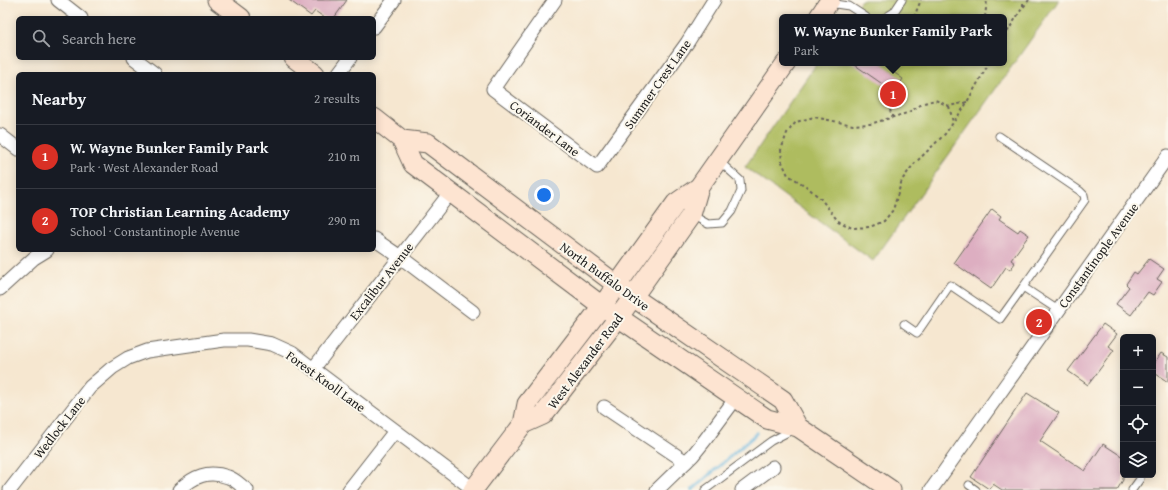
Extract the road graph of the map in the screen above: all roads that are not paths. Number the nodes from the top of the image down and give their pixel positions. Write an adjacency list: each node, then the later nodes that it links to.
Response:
1 (58, 0): 10 (street)
2 (217, 0): 11 (main road)
3 (394, 0): 12 (street)
4 (555, 0): 27 (street, Coriander Lane)
5 (714, 0): 27 (street, Summer Crest Lane)
6 (902, 0): 9 (lane)
7 (828, 4): 8 (lane)
8 (861, 14)
9 (891, 14)
10 (78, 16)
11 (238, 16)
12 (376, 24)
13 (137, 60): 17 (street)
14 (297, 60): 18 (main road)
15 (348, 60): 19 (street)
16 (784, 66): 26 (main road, West Alexander Road)
17 (152, 72)
18 (313, 72)
19 (340, 72)
20 (376, 120): 23 (main road, North Buffalo Drive)
21 (0, 135): 24 (street)
22 (999, 136): 35 (lane)
23 (402, 140): 29 (main road, North Buffalo Drive); 34 (main road, North Buffalo Drive)
24 (16, 147)
25 (1168, 156): 39 (street, Constantinople Avenue)
26 (718, 159): 28 (main road, West Alexander Road); 30 (lane)
27 (597, 167)
28 (698, 187): 30 (main road, West Alexander Road); 34 (main road, West Alexander Road)
29 (450, 192): 33 (street, Excalibur Avenue); 38 (main road, North Buffalo Drive)
30 (691, 215): 37 (main road, West Alexander Road)
31 (376, 240): 33 (street)
32 (44, 252): 36 (street)
33 (399, 256): 40 (street); 44 (street, Excalibur Avenue)
34 (617, 285): 37 (main road, North Buffalo Drive); 38 (main road, West Alexander Road)
35 (1023, 287): 39 (lane); 42 (lane)
36 (0, 289)
37 (634, 297): 41 (main road, West Alexander Road); 48 (main road, North Buffalo Drive)
38 (602, 306): 41 (main road, North Buffalo Drive); 47 (main road, West Alexander Road)
39 (1058, 310): 65 (street, Constantinople Avenue)
40 (473, 312)
41 (618, 318): 45 (main road, North Buffalo Drive); 47 (main road, West Alexander Road)
42 (904, 324)
43 (112, 368): 44 (street, Forest Knoll Lane); 56 (street, Wedlock Lane)
44 (313, 369): 49 (street, Forest Knoll Lane)
45 (736, 398): 48 (main road, North Buffalo Drive); 50 (street)
46 (604, 407): 50 (street)
47 (523, 424): 60 (main road, West Alexander Road)
48 (798, 427): 62 (lane); 64 (main road, North Buffalo Drive)
49 (394, 431): 59 (street); 60 (street, Forest Knoll Lane)
50 (686, 462): 61 (street)
51 (773, 467): 63 (street)
52 (1140, 478): 67 (lane)
53 (970, 485): 66 (lane)
54 (0, 486): 55 (street)
55 (6, 490)
56 (10, 490)
57 (179, 490): 58 (street)
58 (246, 490)
59 (349, 490)
60 (473, 490)
61 (657, 490)
62 (705, 490)
63 (742, 490)
64 (891, 490)
65 (931, 490)
66 (976, 490)
67 (1132, 490)

